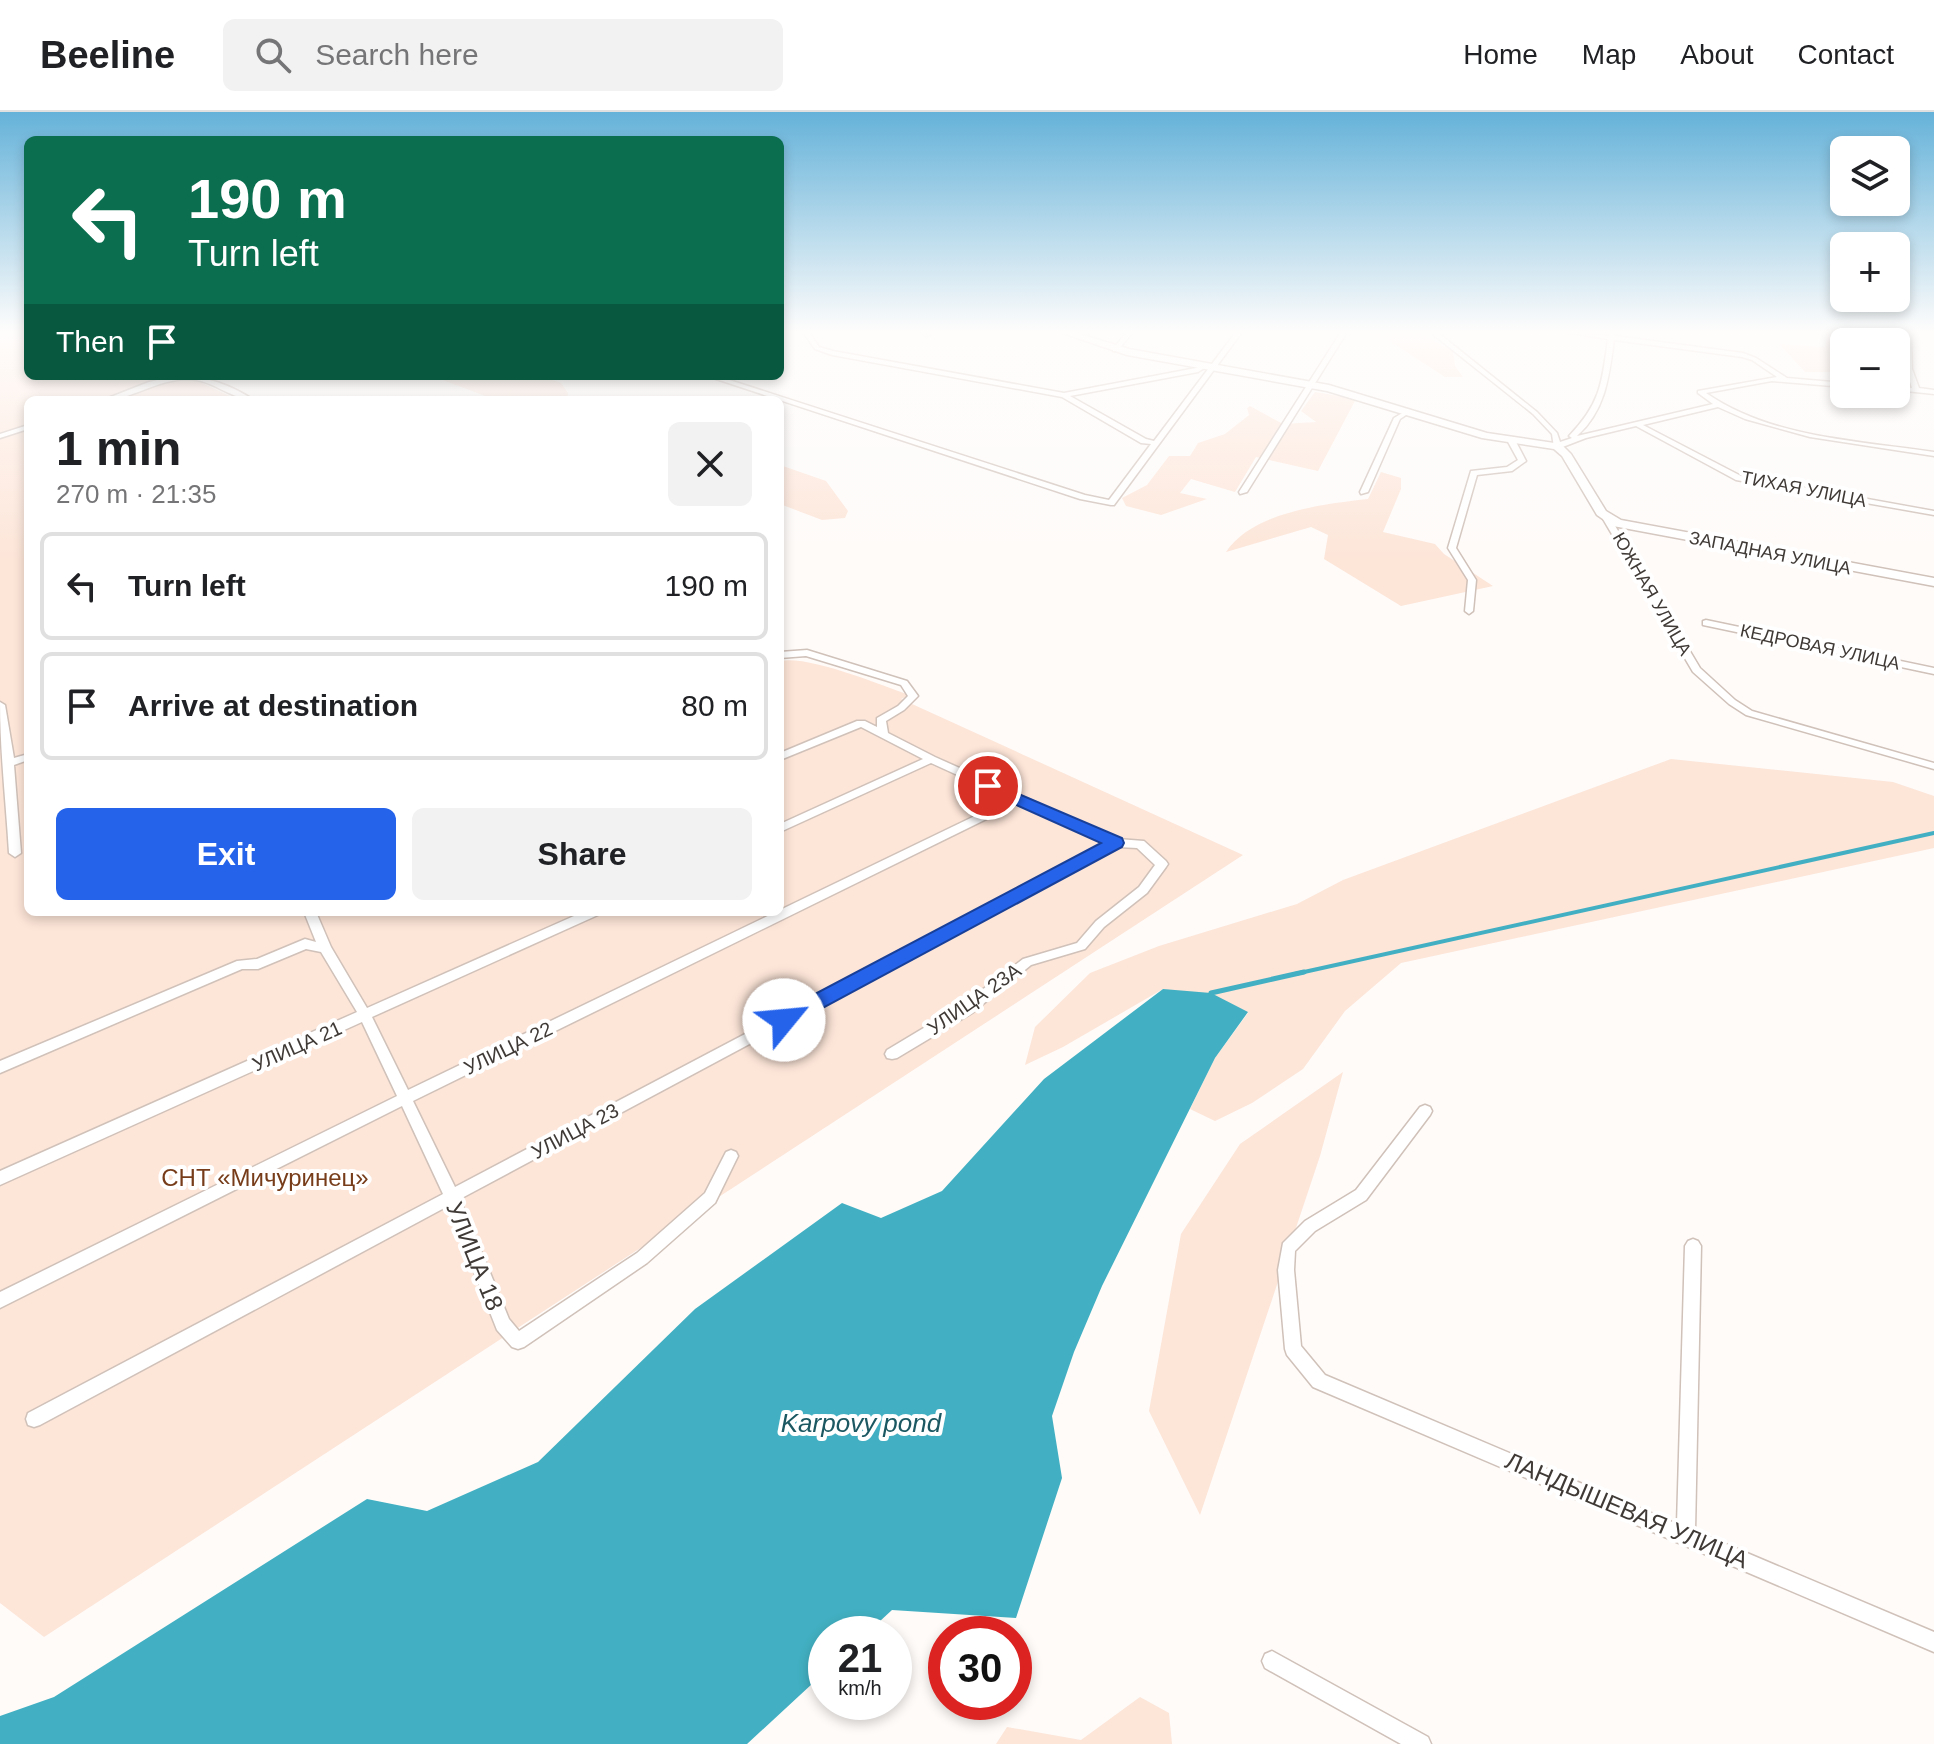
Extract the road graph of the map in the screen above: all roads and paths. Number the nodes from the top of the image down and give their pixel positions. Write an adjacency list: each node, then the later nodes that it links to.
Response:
1 (809, 408): 15 (street)
2 (1087, 408): 15 (street)
3 (1179, 408): 15 (street)
4 (1295, 408): 18 (street)
5 (1391, 408): 10 (street)
6 (1529, 408): 16 (street, ЮЖНАЯ УЛИЦА)
7 (1596, 408): 16 (street)
8 (1706, 408): 11 (street)
9 (1720, 408): 17 (street)
10 (1406, 413): 14 (street); 19 (street)
11 (1637, 424): 16 (street); 20 (street, ТИХАЯ УЛИЦА)
12 (24, 430): 13 (street)
13 (0, 436)
14 (1511, 440): 16 (street); 23 (street)
15 (1155, 443)
16 (1562, 443): 21 (street, ЮЖНАЯ УЛИЦА)
17 (1934, 454)
18 (1243, 492)
19 (1364, 492)
20 (1934, 513)
21 (1607, 519): 22 (street, ЗАПАДНАЯ УЛИЦА); 32 (street, ЮЖНАЯ УЛИЦА)
22 (1934, 582)
23 (1469, 611)
24 (1706, 623): 26 (street, КЕДРОВАЯ УЛИЦА)
25 (784, 655): 28 (street)
26 (1934, 671)
27 (0, 705): 30 (street)
28 (883, 733): 29 (street); 31 (street)
29 (784, 755)
30 (6, 756): 36 (street)
31 (931, 759): 33 (street); 34 (street)
32 (1934, 766)
33 (1017, 800): 35 (street); 37 (street, УЛИЦА 22)
34 (784, 826)
35 (1116, 843): 43 (street, УЛИЦА 23А); 49 (street, УЛИЦА 23)
36 (15, 853)
37 (784, 913)
38 (312, 916): 41 (street, УЛИЦА 18)
39 (585, 916): 42 (street, УЛИЦА 21)
40 (779, 916): 45 (street, УЛИЦА 22)
41 (325, 948): 42 (street, УЛИЦА 18); 44 (street)
42 (365, 1015): 45 (street, УЛИЦА 18); 48 (street, УЛИЦА 21)
43 (892, 1054)
44 (0, 1067)
45 (405, 1098): 49 (street, УЛИЦА 18); 51 (street, УЛИЦА 22)
46 (1425, 1111): 53 (street, ЛАНДЫШЕВАЯ УЛИЦА)
47 (731, 1156): 49 (street, УЛИЦА 18)
48 (0, 1178)
49 (452, 1197): 52 (street, УЛИЦА 23)
50 (1693, 1246): 53 (street)
51 (0, 1300)
52 (34, 1419)
53 (1686, 1534): 54 (street, ЛАНДЫШЕВАЯ УЛИЦА)
54 (1934, 1642)
55 (1272, 1661): 56 (street)
56 (1421, 1744)

